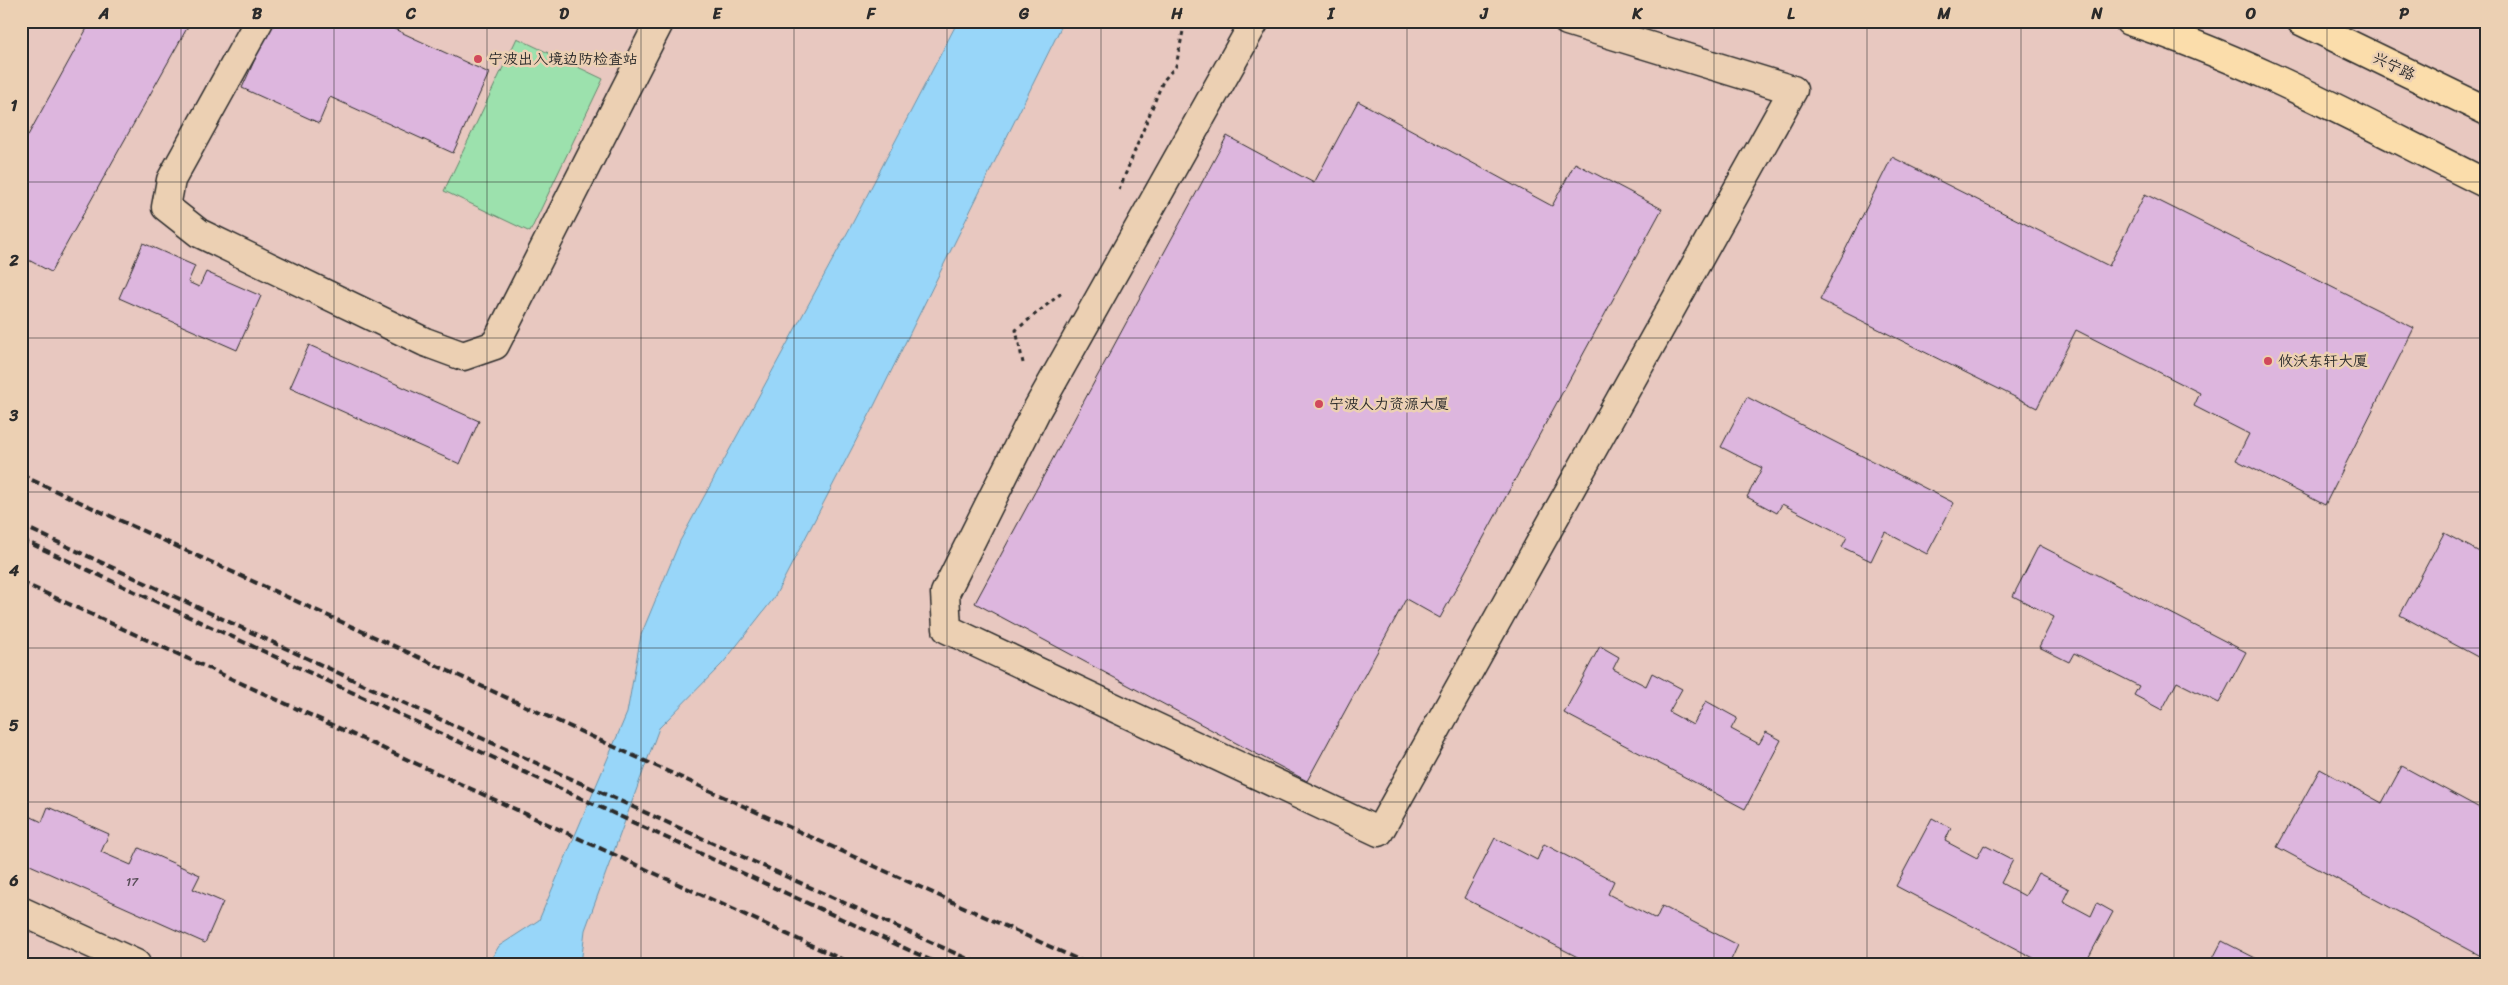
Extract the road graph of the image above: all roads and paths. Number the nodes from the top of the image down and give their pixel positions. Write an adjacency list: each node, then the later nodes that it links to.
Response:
1 (259, 21): 2 (lane)
2 (660, 21)
3 (1185, 21): 10 (path)
4 (1255, 21): 12 (lane)
5 (2129, 21): 9 (main road)
6 (2300, 21): 8 (main road, 兴宁路)
7 (1570, 22): 12 (lane)
8 (2487, 111)
9 (2487, 184)
10 (1119, 191)
11 (1067, 288): 12 (path)
12 (1035, 413)
13 (21, 911): 14 (lane)
14 (136, 964)

